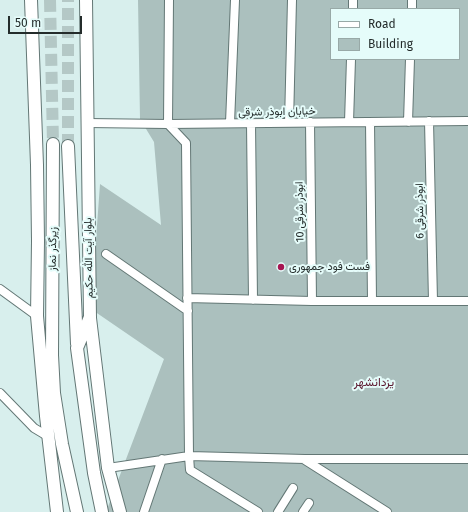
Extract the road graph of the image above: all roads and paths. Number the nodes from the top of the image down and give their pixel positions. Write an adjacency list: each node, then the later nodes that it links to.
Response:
1 (41, 0): 6 (main road)
2 (76, 0): 7 (main road)
3 (169, 0): 20 (street)
4 (235, 0): 17 (street)
5 (292, 0): 19 (street)
6 (31, 5): 32 (main road)
7 (86, 6): 16 (main road, بلوار آیت الله حکیم)
8 (351, 60): 13 (street)
9 (410, 60): 15 (street)
10 (429, 121): 11 (street, خیابان ابوذر شرقی); 15 (street, خیابان ابوذر شرقی); 29 (street, ابوذر شرقی 6)
11 (468, 121)
12 (310, 122): 13 (street, خیابان ابوذر شرقی); 19 (street, خیابان ابوذر شرقی); 28 (street, ابوذر شرقی 10)
13 (349, 122): 14 (street, خیابان ابوذر شرقی)
14 (370, 122): 15 (street, خیابان ابوذر شرقی); 27 (street)
15 (408, 122)
16 (87, 123): 20 (street, خیابان ابوذر شرقی); 33 (main road, بلوار آیت الله حکیم)
17 (230, 123): 18 (street, خیابان ابوذر شرقی); 20 (street, خیابان ابوذر شرقی)
18 (251, 123): 19 (street, خیابان ابوذر شرقی); 26 (street)
19 (289, 123)
20 (168, 124): 25 (street)
21 (53, 144): 37 (main road, زیرگذر نماز)
22 (68, 146): 34 (main road, زیرگذر نماز)
23 (106, 254): 31 (street)
24 (0, 289): 32 (street)
25 (187, 298): 26 (street); 31 (street)
26 (253, 300): 28 (street)
27 (372, 300): 28 (street); 29 (street)
28 (312, 301)
29 (433, 301): 30 (street)
30 (468, 301)
31 (188, 311): 38 (street)
32 (37, 316): 36 (main road)
33 (90, 317): 34 (main road, بلوار آیت الله حکیم); 42 (main road)
34 (77, 348): 47 (main road)
35 (0, 393): 36 (street)
36 (49, 437): 45 (main road)
37 (62, 444): 45 (main road); 46 (main road)
38 (189, 456): 39 (street); 40 (street); 50 (street)
39 (162, 459): 42 (street); 49 (street)
40 (305, 459): 41 (street); 53 (street)
41 (468, 459)
42 (108, 468): 48 (main road)
43 (293, 488): 51 (street)
44 (309, 503): 52 (street)
45 (57, 511)
46 (77, 512)
47 (102, 512)
48 (120, 512)
49 (144, 512)
50 (258, 512)
51 (278, 512)
52 (303, 512)
53 (387, 512)

